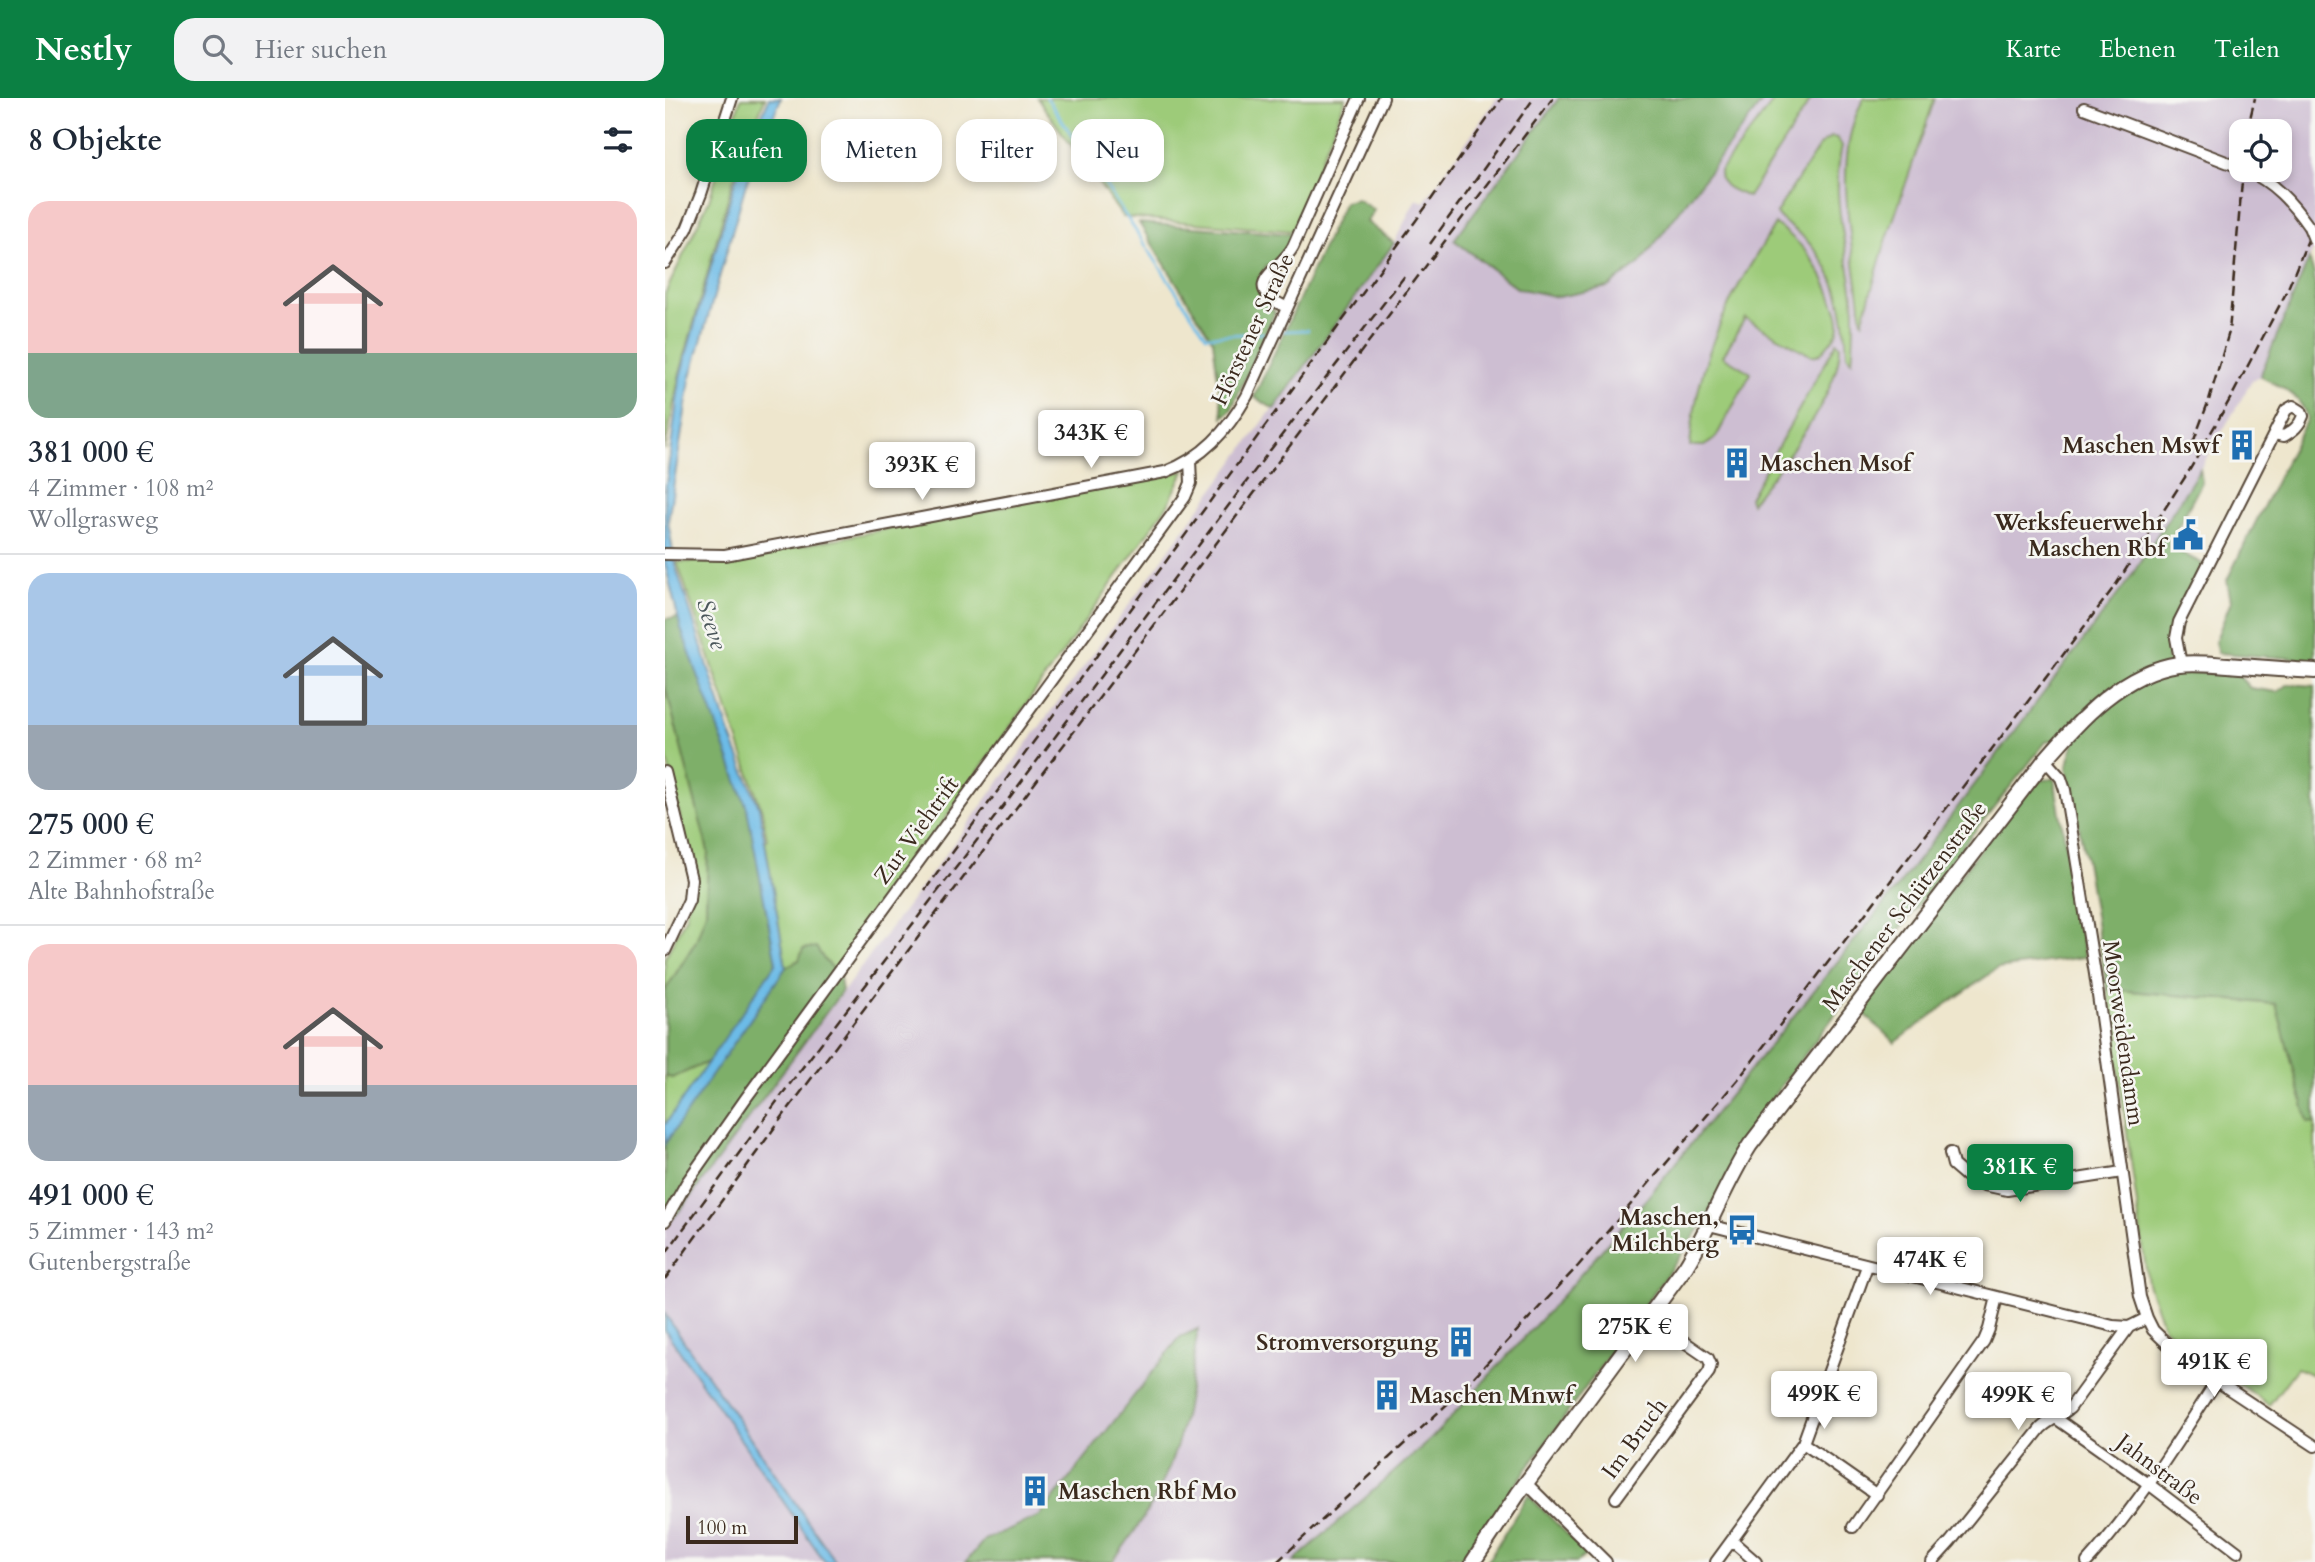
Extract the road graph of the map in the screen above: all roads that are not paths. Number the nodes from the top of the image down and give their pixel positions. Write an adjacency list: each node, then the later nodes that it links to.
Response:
1 (732, 98): 8 (street)
2 (1359, 98): 9 (street)
3 (1383, 98): 9 (street, Hörstener Straße)
4 (2084, 108): 5 (street)
5 (2229, 164)
6 (2267, 182): 7 (street, bridge)
7 (2315, 242)
8 (665, 263)
9 (1286, 307): 11 (street, Hörstener Straße)
10 (2274, 434): 13 (street)
11 (1190, 460): 12 (street, Hörstener Straße); 21 (street, Zur Viehtrift)
12 (671, 554)
13 (2181, 664): 14 (main road, Maschener Schützenstraße); 15 (main road, Maschener Schützenstraße)
14 (2315, 671)
15 (2045, 760): 20 (street, Moorweidendamm); 24 (main road, Maschener Schützenstraße)
16 (665, 772): 17 (street)
17 (671, 928): 18 (street)
18 (665, 951)
19 (1950, 1153): 20 (street)
20 (2122, 1172): 28 (street, Moorweidendamm)
21 (676, 1203): 22 (street); 23 (street, Zur Viehtrift)
22 (665, 1210)
23 (665, 1221)
24 (1709, 1225): 25 (street); 27 (main road, Maschener Schützenstraße)
25 (1867, 1266): 26 (street); 32 (street)
26 (1997, 1297): 29 (street); 36 (street)
27 (1648, 1317): 34 (main road, Maschener Schützenstraße); 37 (street, Im Bruch)
28 (2147, 1318): 29 (street); 30 (street)
29 (2129, 1327): 31 (street)
30 (2216, 1382): 33 (street); 35 (street)
31 (2057, 1419): 35 (street, Jahnstraße); 45 (street)
32 (1803, 1443): 36 (street); 39 (street)
33 (2315, 1446)
34 (1526, 1483): 41 (main road, Maschener Schützenstraße); 42 (street)
35 (2150, 1485): 40 (street, Jahnstraße); 46 (street)
36 (1877, 1495): 38 (street)
37 (1616, 1498)
38 (1853, 1527)
39 (1732, 1541): 43 (street); 44 (street)
40 (2238, 1552)
41 (1473, 1562)
42 (1606, 1562)
43 (1716, 1562)
44 (1756, 1562)
45 (1932, 1562)
46 (2087, 1562)

